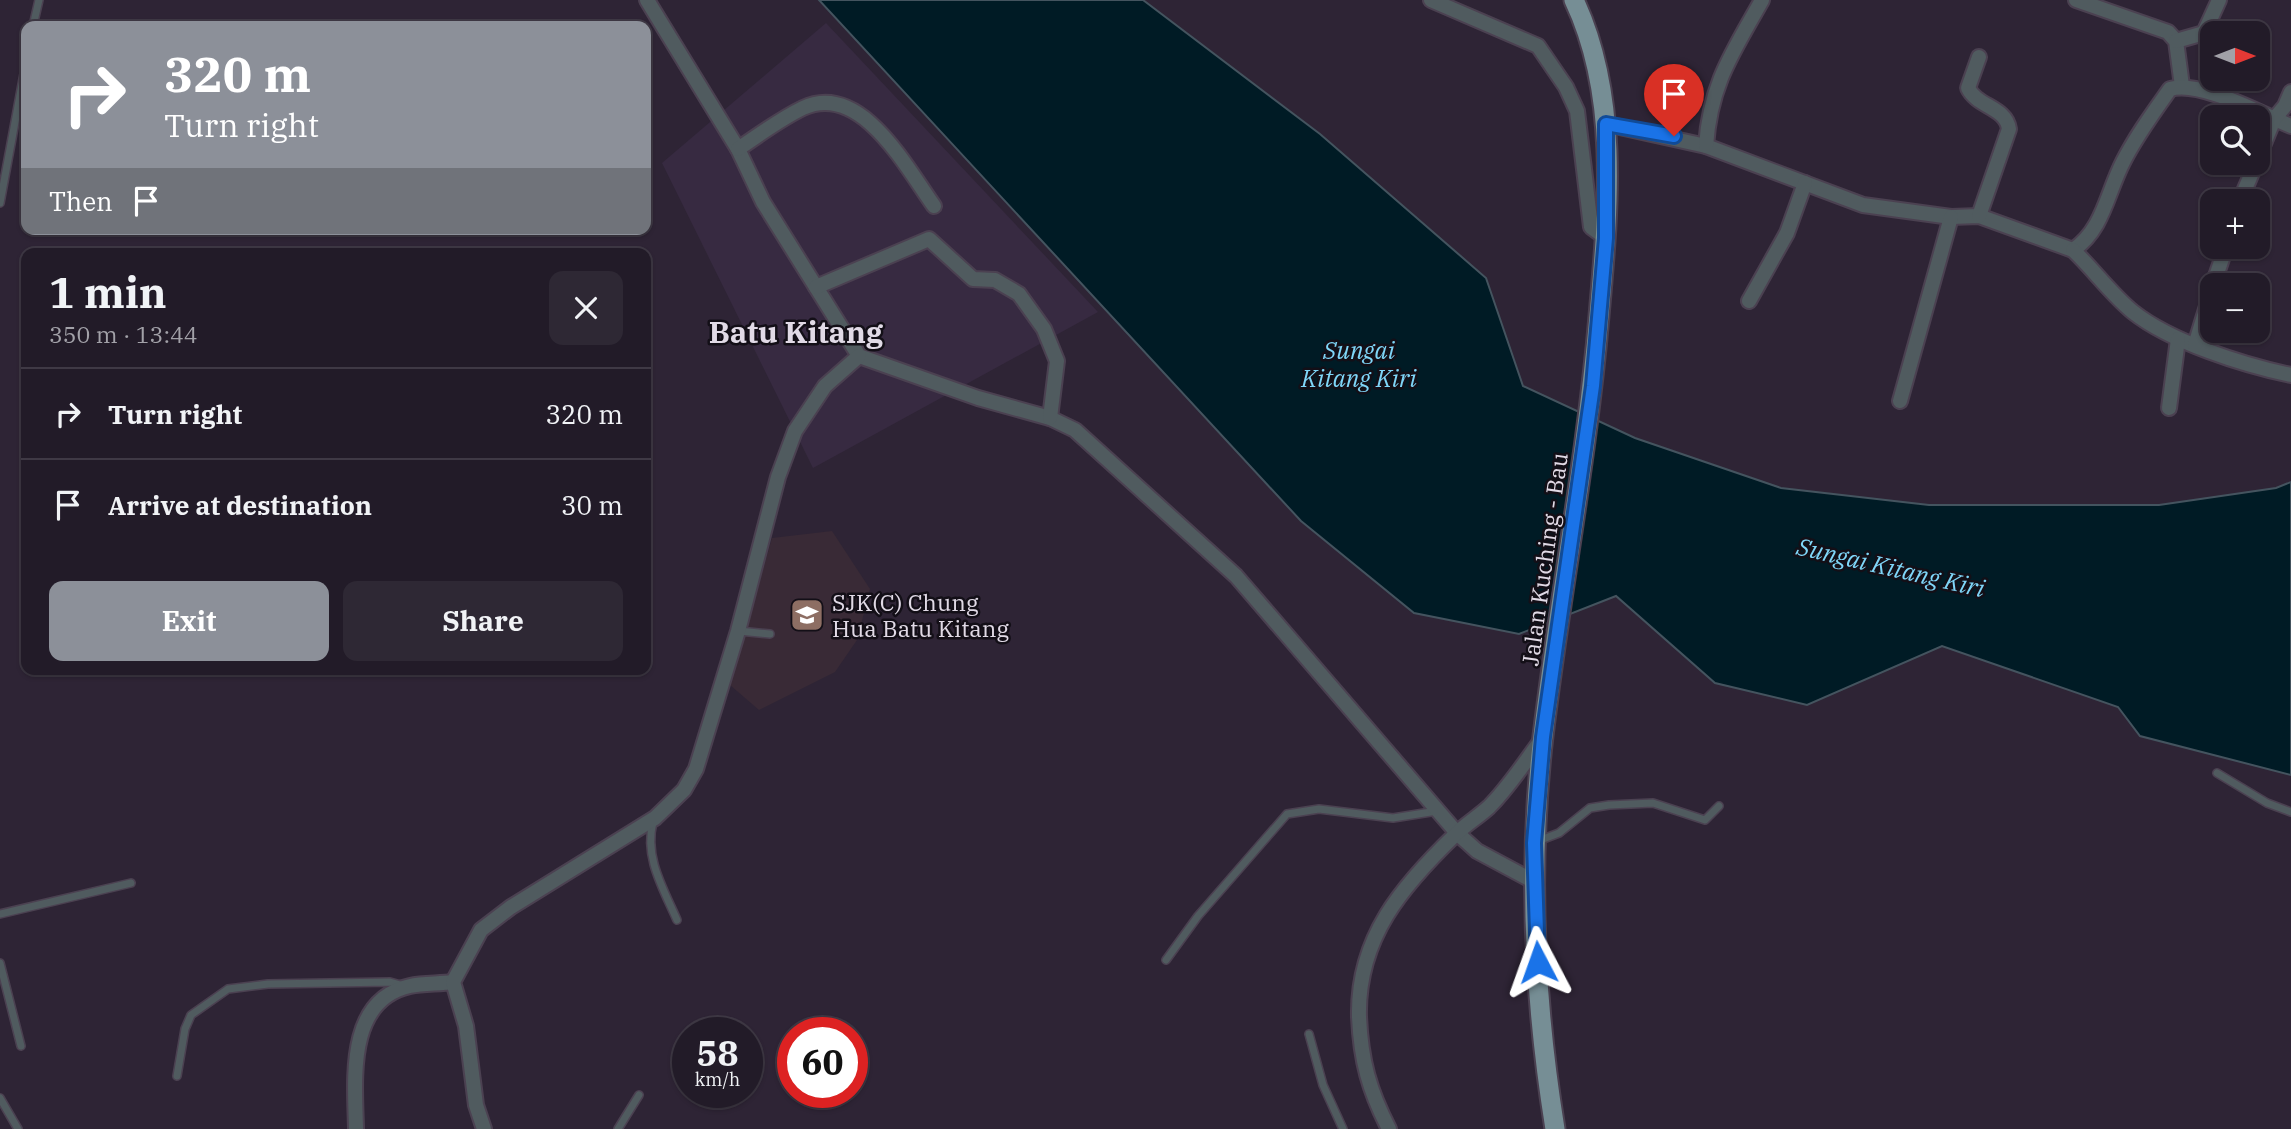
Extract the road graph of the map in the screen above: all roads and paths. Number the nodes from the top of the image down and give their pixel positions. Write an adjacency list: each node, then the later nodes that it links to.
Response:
1 (38, 0): 8 (lane)
2 (646, 0): 19 (street)
3 (1431, 0): 25 (street)
4 (1574, 0): 15 (main road, Jalan Kuching - Bau)
5 (1762, 0): 18 (street)
6 (2076, 0): 9 (street)
7 (2219, 0): 9 (street)
8 (34, 21)
9 (2176, 41): 11 (street)
10 (1979, 57): 23 (street)
11 (2182, 86): 14 (street); 26 (street)
12 (21, 90): 21 (lane)
13 (2291, 92): 14 (street)
14 (2274, 119): 16 (street); 17 (street)
15 (1606, 124): 18 (street); 25 (main road, Jalan Kuching - Bau)
16 (2291, 126)
17 (2270, 129)
18 (1706, 146): 20 (street)
19 (738, 149): 22 (street); 27 (street)
20 (1805, 183): 24 (street); 28 (street)
21 (0, 203)
22 (934, 206)
23 (1979, 216): 24 (street); 26 (street)
24 (1951, 217): 34 (street)
25 (1606, 238): 39 (main road, Jalan Kuching - Bau)
26 (2073, 250): 30 (street)
27 (816, 287): 32 (street); 36 (street)
28 (1749, 302)
29 (2200, 329): 31 (street)
30 (2178, 340): 31 (street); 35 (street)
31 (2195, 345): 33 (street)
32 (859, 356): 36 (street); 37 (street)
33 (2291, 375)
34 (1900, 401)
35 (2169, 408)
36 (1050, 418): 42 (street)
37 (738, 631): 38 (lane); 44 (street)
38 (770, 634)
39 (1543, 737): 45 (street); 46 (main road, Jalan Kuching - Bau)
40 (2217, 773): 43 (lane)
41 (1719, 806): 46 (lane)
42 (1438, 811): 45 (street); 51 (lane)
43 (2291, 812)
44 (654, 818): 50 (lane); 53 (street)
45 (1457, 833): 47 (street); 65 (street)
46 (1534, 843): 47 (main road, Jalan Kuching - Bau)
47 (1533, 881): 66 (main road, Jalan Kuching - Bau)
48 (131, 883): 49 (lane)
49 (0, 915)
50 (677, 920)
51 (1166, 960)
52 (0, 963): 56 (lane)
53 (453, 982): 54 (street); 62 (street)
54 (408, 986): 57 (lane); 61 (street)
55 (1309, 1034): 64 (lane)
56 (21, 1046)
57 (177, 1076)
58 (639, 1095): 63 (lane)
59 (0, 1098): 60 (lane)
60 (18, 1129)
61 (356, 1129)
62 (484, 1129)
63 (618, 1129)
64 (1343, 1129)
65 (1389, 1129)
66 (1555, 1129)

